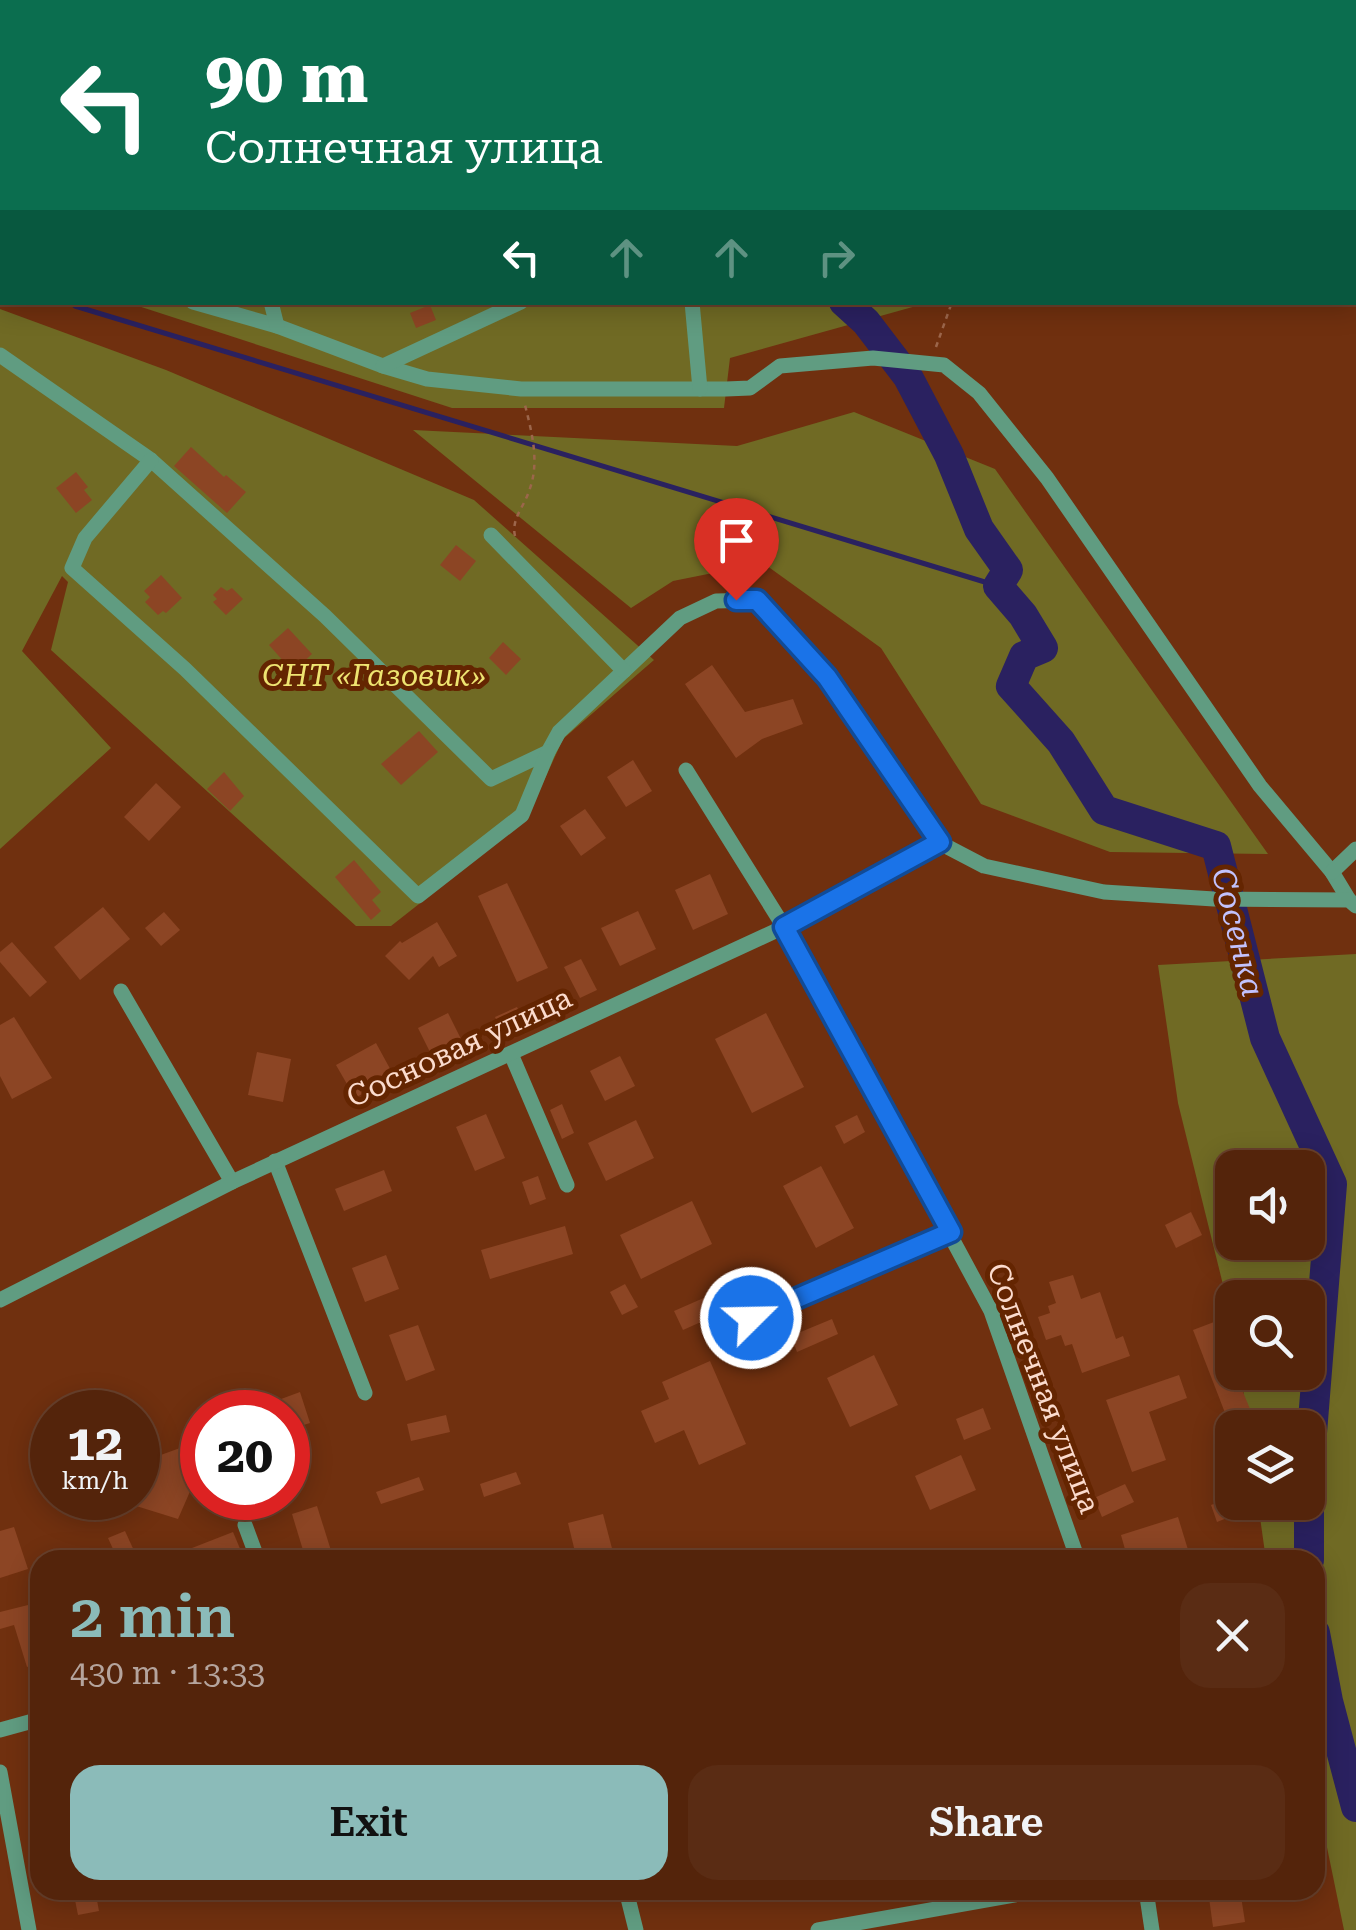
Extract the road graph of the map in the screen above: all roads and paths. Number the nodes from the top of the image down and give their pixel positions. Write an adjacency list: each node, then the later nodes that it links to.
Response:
1 (204, 305): 6 (lane)
2 (272, 305): 6 (lane)
3 (515, 305): 9 (lane)
4 (692, 305): 11 (lane)
5 (951, 305): 8 (path)
6 (277, 326): 9 (lane)
7 (0, 355): 12 (lane)
8 (923, 362): 11 (lane); 20 (lane)
9 (383, 366): 10 (lane)
10 (521, 388): 11 (lane); 14 (path)
11 (700, 389)
12 (151, 460): 16 (lane); 16 (lane)
13 (490, 535): 15 (lane)
14 (516, 540)
15 (624, 671): 16 (lane); 18 (lane)
16 (548, 752)
17 (686, 770): 22 (lane, Солнечная улица)
18 (940, 842): 21 (lane); 22 (lane, Сосновая улица)
19 (1356, 849): 20 (lane)
20 (1332, 872): 21 (lane)
21 (1352, 903)
22 (784, 927): 24 (lane, Сосновая улица); 28 (lane, Солнечная улица)
23 (121, 990): 26 (lane)
24 (511, 1054): 25 (lane, Сосновая улица); 27 (lane)
25 (276, 1161): 26 (lane, Сосновая улица); 31 (lane)
26 (232, 1182): 29 (lane, Сосновая улица)
27 (567, 1185)
28 (951, 1232): 30 (lane); 34 (lane, Солнечная улица)
29 (0, 1300)
30 (751, 1318)
31 (365, 1393)
32 (245, 1526): 33 (lane)
33 (254, 1550)
34 (1075, 1550)
35 (30, 1722): 36 (lane)
36 (0, 1730)
37 (0, 1772): 41 (lane)
38 (628, 1900): 42 (lane)
39 (986, 1900): 43 (lane)
40 (1148, 1900): 44 (lane)
41 (29, 1930)
42 (636, 1930)
43 (818, 1930)
44 (1152, 1930)

